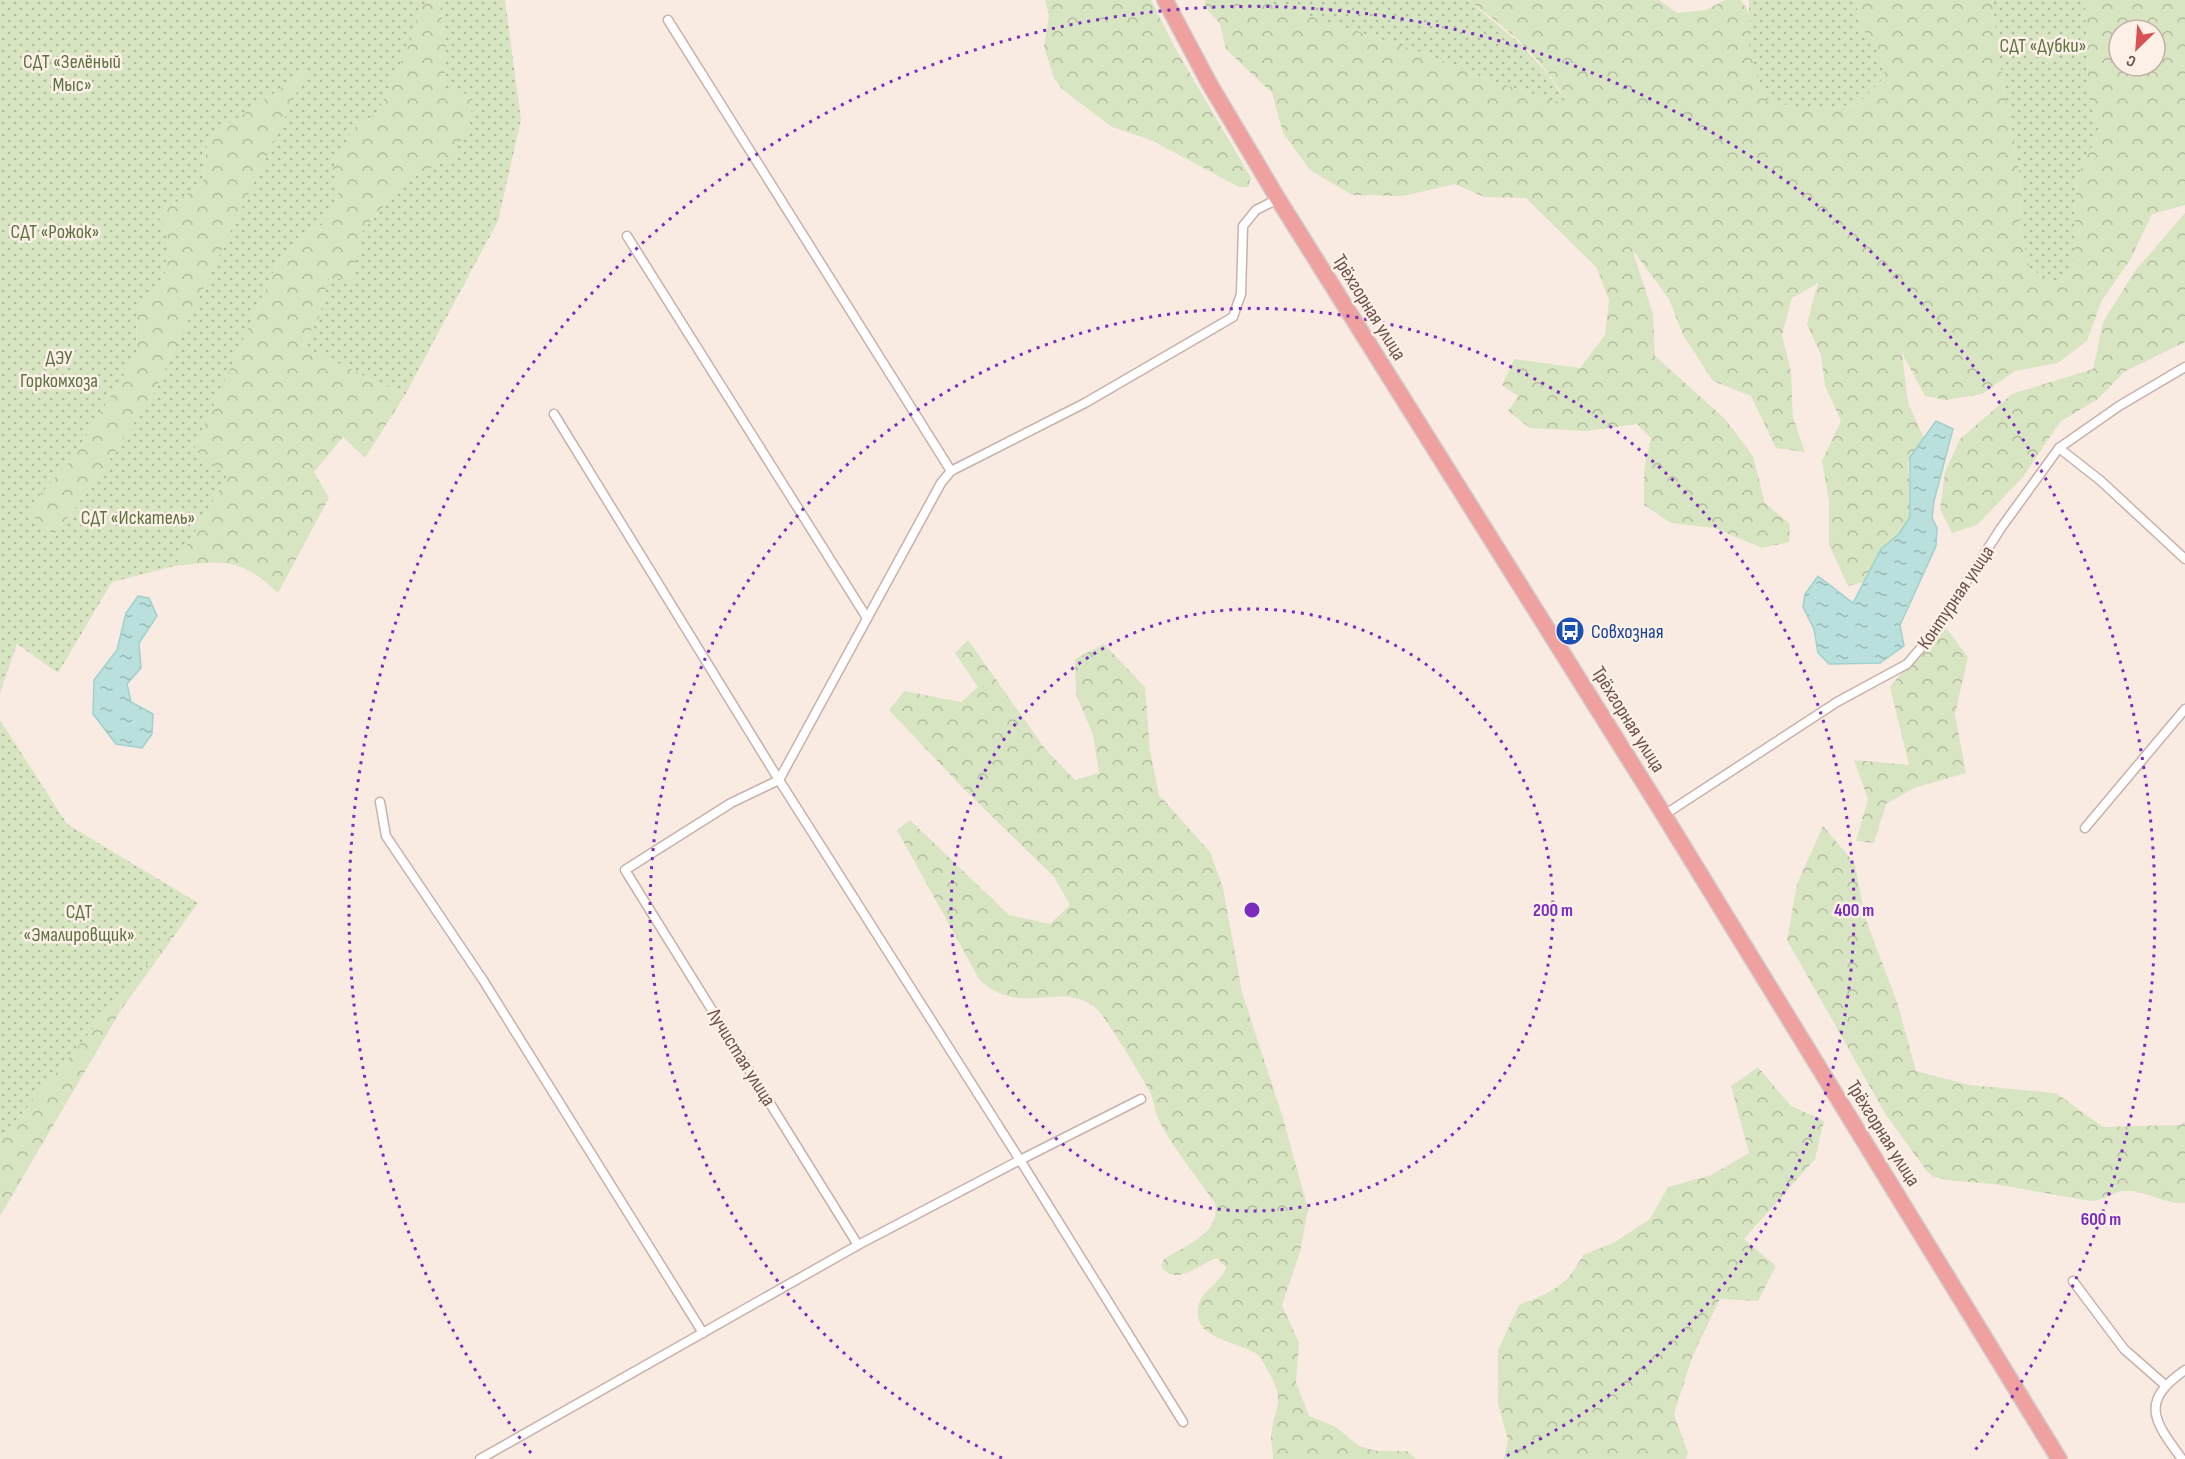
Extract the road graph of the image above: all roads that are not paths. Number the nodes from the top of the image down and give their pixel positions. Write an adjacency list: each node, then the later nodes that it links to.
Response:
1 (1165, 0): 3 (highway, Трёхгорная улица)
2 (668, 20): 8 (street)
3 (1278, 199): 8 (street); 14 (highway, Трёхгорная улица)
4 (627, 236): 10 (street)
5 (2185, 367): 7 (street, Контурная улица)
6 (554, 414): 12 (street)
7 (2059, 448): 9 (street); 14 (street, Контурная улица)
8 (951, 471): 10 (street)
9 (2185, 559)
10 (867, 618): 12 (street)
11 (2185, 709): 15 (street)
12 (779, 780): 17 (street); 18 (street, Лучистая улица)
13 (380, 802): 20 (street)
14 (1664, 815): 25 (highway, Трёхгорная улица)
15 (2085, 828)
16 (1141, 1099): 17 (street)
17 (1020, 1160): 18 (street); 23 (street)
18 (858, 1245): 20 (street)
19 (2073, 1281): 22 (street)
20 (703, 1333): 24 (street)
21 (2185, 1370): 22 (street)
22 (2165, 1385): 26 (street)
23 (1183, 1422)
24 (480, 1459)
25 (2059, 1459)
26 (2182, 1459)

